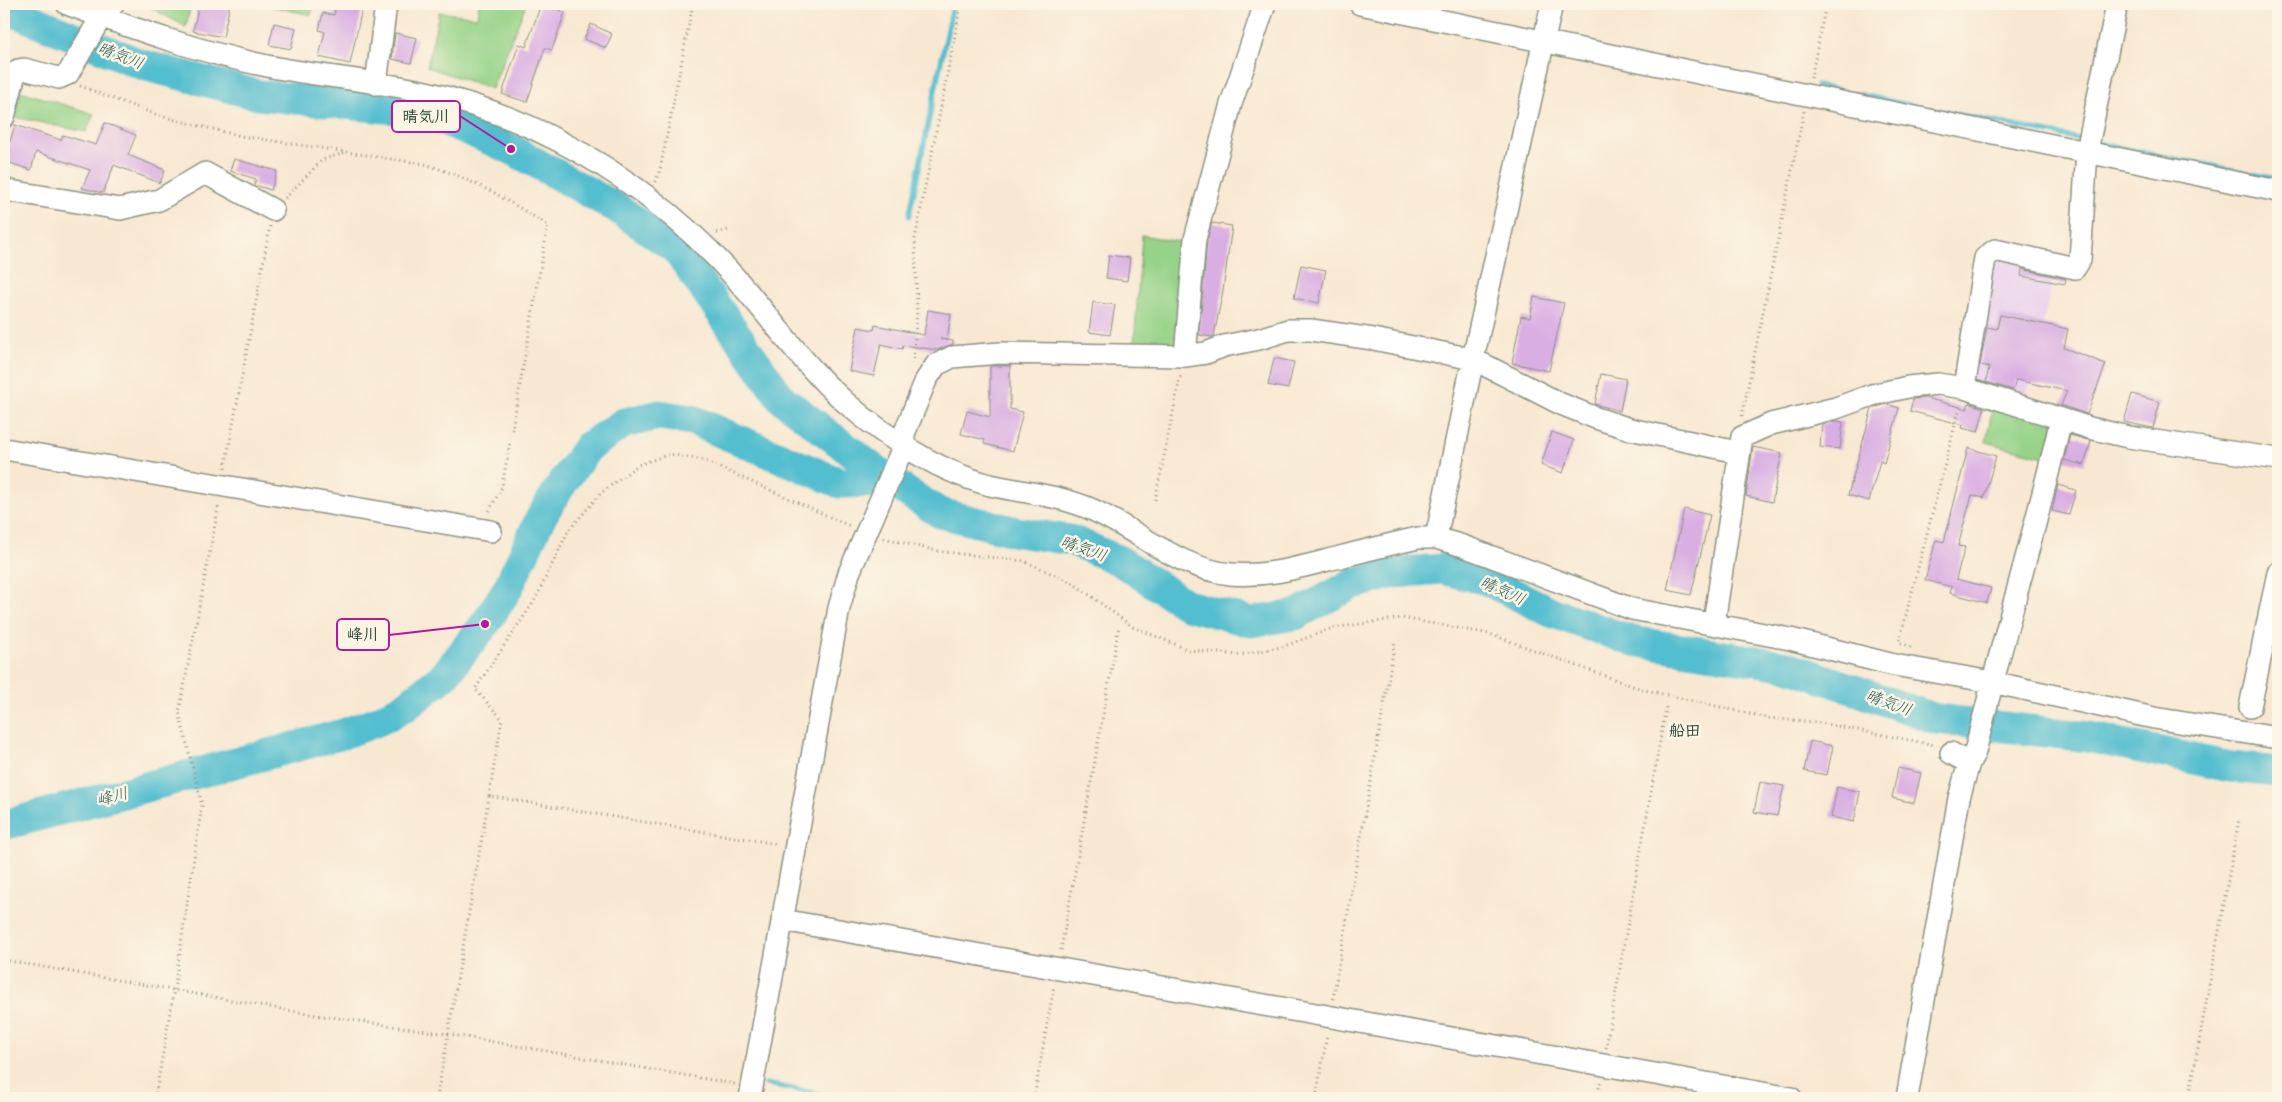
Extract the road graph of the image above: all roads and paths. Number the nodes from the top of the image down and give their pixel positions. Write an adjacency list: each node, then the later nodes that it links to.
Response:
1 (67, 4): 10 (street)
2 (386, 4): 14 (street)
3 (693, 4): 21 (path)
4 (961, 4): 26 (path)
5 (1265, 4): 23 (street)
6 (1360, 4): 11 (street)
7 (1552, 4): 11 (street)
8 (1826, 4): 15 (path)
9 (2117, 4): 17 (street)
10 (104, 15): 13 (street); 14 (street)
11 (1545, 42): 15 (street); 24 (street)
12 (11, 66): 13 (street); 16 (street)
13 (63, 76): 18 (path)
14 (376, 84): 21 (street)
15 (1808, 94): 17 (street); 28 (path)
16 (4, 117)
17 (2087, 151): 20 (street); 25 (street)
18 (346, 152): 22 (path); 34 (path)
19 (4, 190): 22 (street)
20 (2278, 191)
21 (649, 198): 30 (street)
22 (273, 210): 32 (path)
23 (1185, 356): 24 (street); 26 (street); 33 (path)
24 (1473, 359): 28 (street); 36 (street)
25 (1964, 388): 27 (street); 28 (street); 41 (path)
26 (921, 392): 30 (street)
27 (2061, 419): 31 (street); 42 (street)
28 (1740, 446): 38 (street)
29 (4, 449): 32 (street)
30 (901, 450): 35 (street); 36 (street)
31 (2278, 459)
32 (222, 486): 34 (street); 53 (path)
33 (1155, 500)
34 (485, 530)
35 (865, 533): 46 (path); 47 (path); 49 (street)
36 (1436, 538): 38 (street)
37 (2278, 574): 44 (street)
38 (1714, 624): 42 (street)
39 (1119, 626): 52 (path)
40 (1395, 641): 54 (path)
41 (1916, 650)
42 (1992, 682): 45 (street); 46 (street)
43 (1666, 707): 56 (path)
44 (2250, 707)
45 (2278, 738)
46 (1965, 756): 64 (street)
47 (489, 796): 49 (path); 55 (path)
48 (2239, 819): 65 (path)
49 (796, 847): 50 (street)
50 (782, 920): 52 (street); 57 (street)
51 (4, 960): 53 (path)
52 (1057, 969): 54 (street); 60 (path)
53 (174, 990): 55 (path); 58 (path)
54 (1330, 1018): 56 (street); 61 (path)
55 (448, 1034): 57 (path); 59 (path)
56 (1602, 1065): 62 (path); 63 (street)
57 (751, 1093)
58 (155, 1098)
59 (437, 1098)
60 (1034, 1098)
61 (1316, 1098)
62 (1597, 1098)
63 (1792, 1098)
64 (1906, 1098)
65 (2189, 1098)

